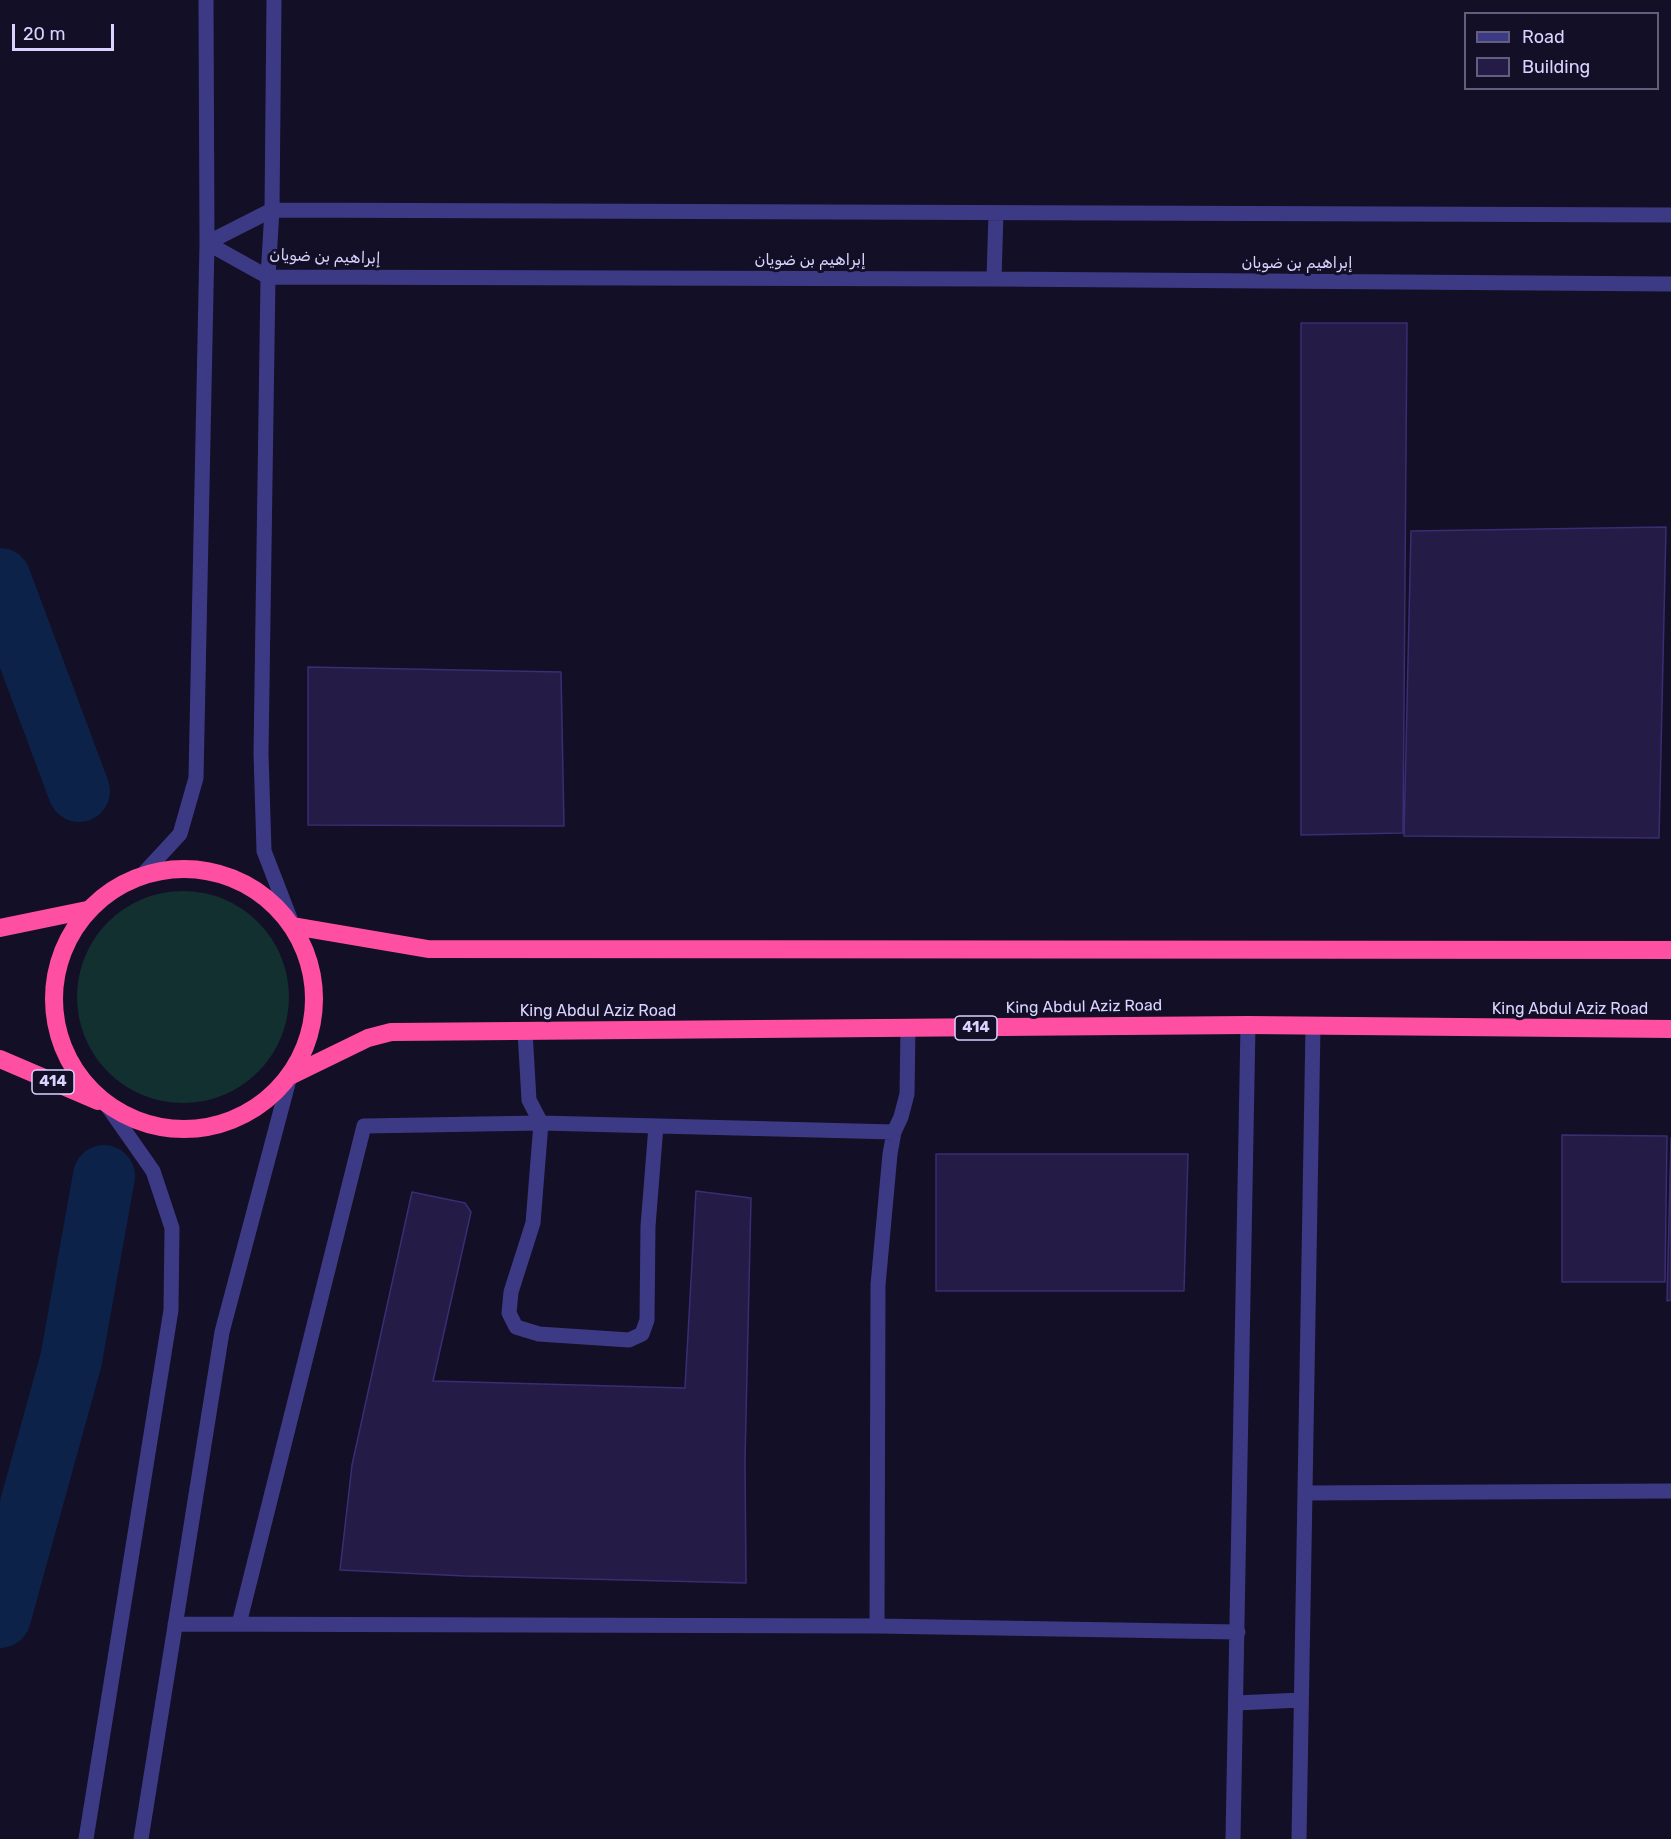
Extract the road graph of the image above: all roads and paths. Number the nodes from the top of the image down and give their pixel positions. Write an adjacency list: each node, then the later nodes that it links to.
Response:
1 (206, 0): 6 (street)
2 (274, 0): 3 (street)
3 (272, 210): 4 (street); 6 (street); 7 (street)
4 (996, 213): 5 (street); 8 (street)
5 (1671, 215)
6 (207, 243): 7 (street, إبراهيم بن ضويان); 10 (street)
7 (268, 277): 8 (street, إبراهيم بن ضويان); 12 (street)
8 (994, 279): 9 (street, إبراهيم بن ضويان)
9 (1671, 284)
10 (143, 874): 11 (highway); 12 (highway)
11 (87, 910): 13 (highway); 22 (highway)
12 (293, 926): 14 (highway); 21 (highway)
13 (0, 928)
14 (1671, 950)
15 (1248, 1025): 16 (highway, King Abdul Aziz Road / 414); 17 (highway, King Abdul Aziz Road / 414); 31 (street)
16 (1313, 1026): 18 (highway, King Abdul Aziz Road / 414); 27 (street)
17 (908, 1028): 19 (highway, King Abdul Aziz Road / 414); 25 (street)
18 (1671, 1029)
19 (525, 1031): 21 (highway, King Abdul Aziz Road / 414); 23 (street)
20 (0, 1059): 22 (highway, 414)
21 (290, 1076): 22 (highway); 28 (street)
22 (106, 1104): 34 (street)
23 (541, 1123): 24 (street); 24 (street); 29 (street)
24 (656, 1126): 25 (street)
25 (894, 1132): 30 (street)
26 (1671, 1491): 27 (street)
27 (1305, 1493): 32 (street)
28 (176, 1624): 29 (street); 35 (street)
29 (239, 1624): 30 (street)
30 (877, 1626): 31 (street)
31 (1238, 1632): 33 (street)
32 (1301, 1700): 33 (street); 37 (street)
33 (1236, 1703): 36 (street)
34 (86, 1839)
35 (141, 1839)
36 (1233, 1839)
37 (1299, 1839)

